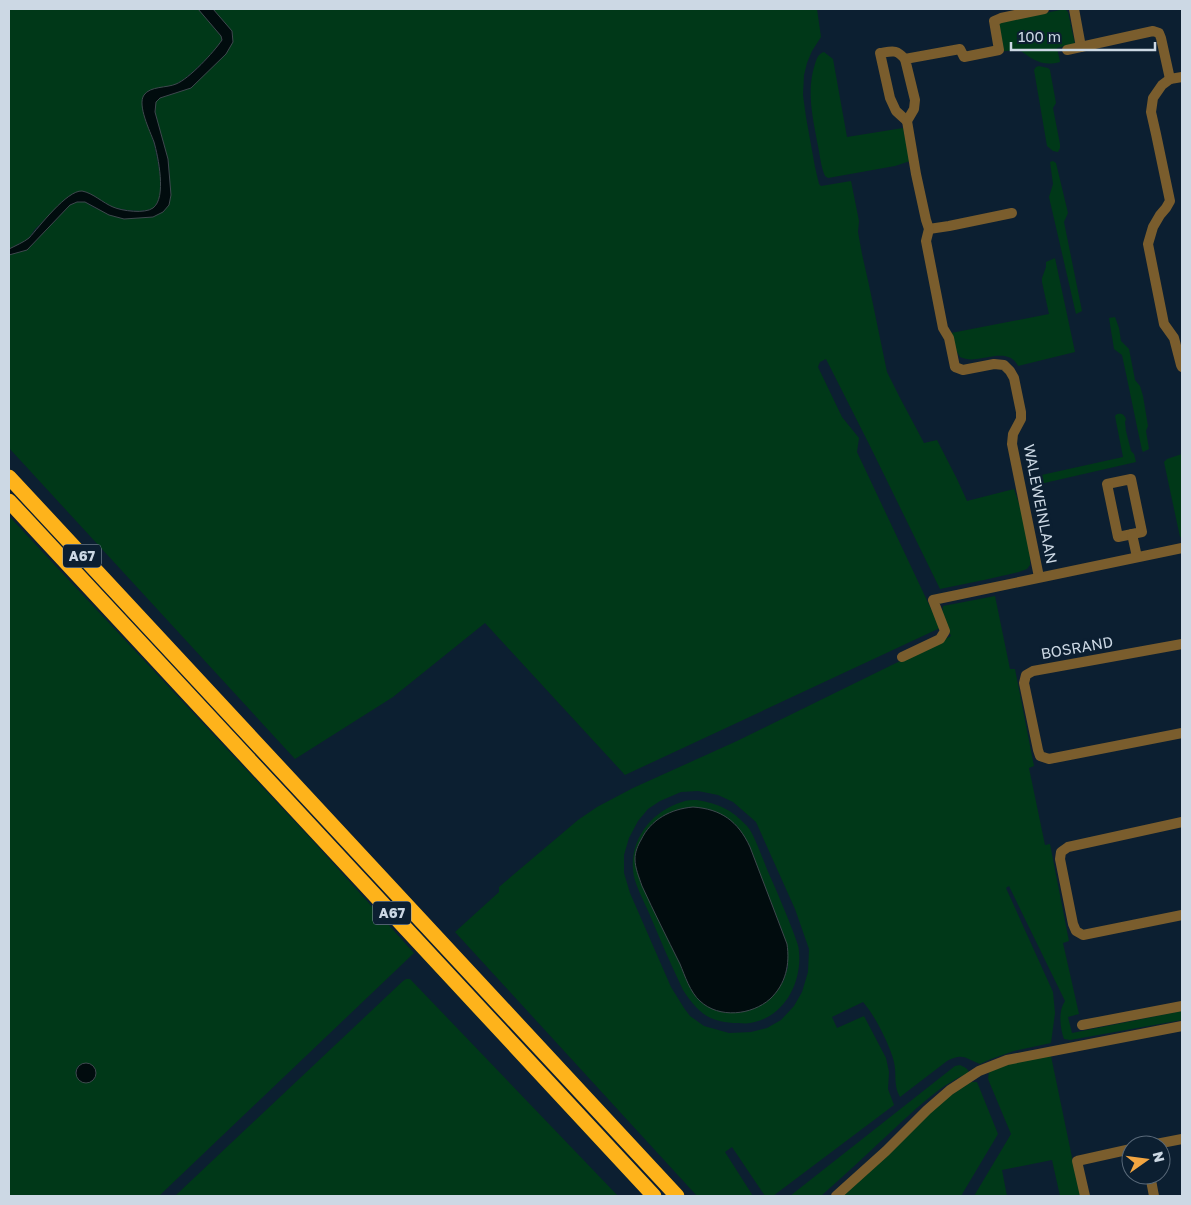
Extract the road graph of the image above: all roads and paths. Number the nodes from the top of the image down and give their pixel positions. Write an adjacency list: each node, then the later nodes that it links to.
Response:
1 (1044, 9): 5 (street, WALEWEINLAAN)
2 (1074, 9): 3 (street)
3 (1081, 47): 4 (street); 7 (street)
4 (1067, 50)
5 (906, 59): 8 (street, WALEWEINLAAN); 8 (street, WALEWEINLAAN)
6 (1182, 77): 7 (street)
7 (1170, 79): 11 (street)
8 (907, 121): 10 (street, WALEWEINLAAN)
9 (1012, 213): 10 (street)
10 (929, 229): 17 (street, WALEWEINLAAN)
11 (1182, 367)
12 (9, 477): 28 (highway, A67)
13 (9, 501): 27 (highway, A67)
14 (1132, 534): 14 (street); 16 (street)
15 (1182, 548): 16 (street)
16 (1137, 557): 17 (street)
17 (1039, 577): 19 (street)
18 (1182, 644): 20 (street, BOSRAND)
19 (902, 657)
20 (1182, 732)
21 (1182, 822): 22 (street)
22 (1182, 915)
23 (1182, 1006): 24 (street)
24 (1082, 1025)
25 (1182, 1026): 29 (street)
26 (1121, 1151): 30 (street)
27 (654, 1196)
28 (677, 1196)
29 (836, 1196)
30 (1085, 1196)

